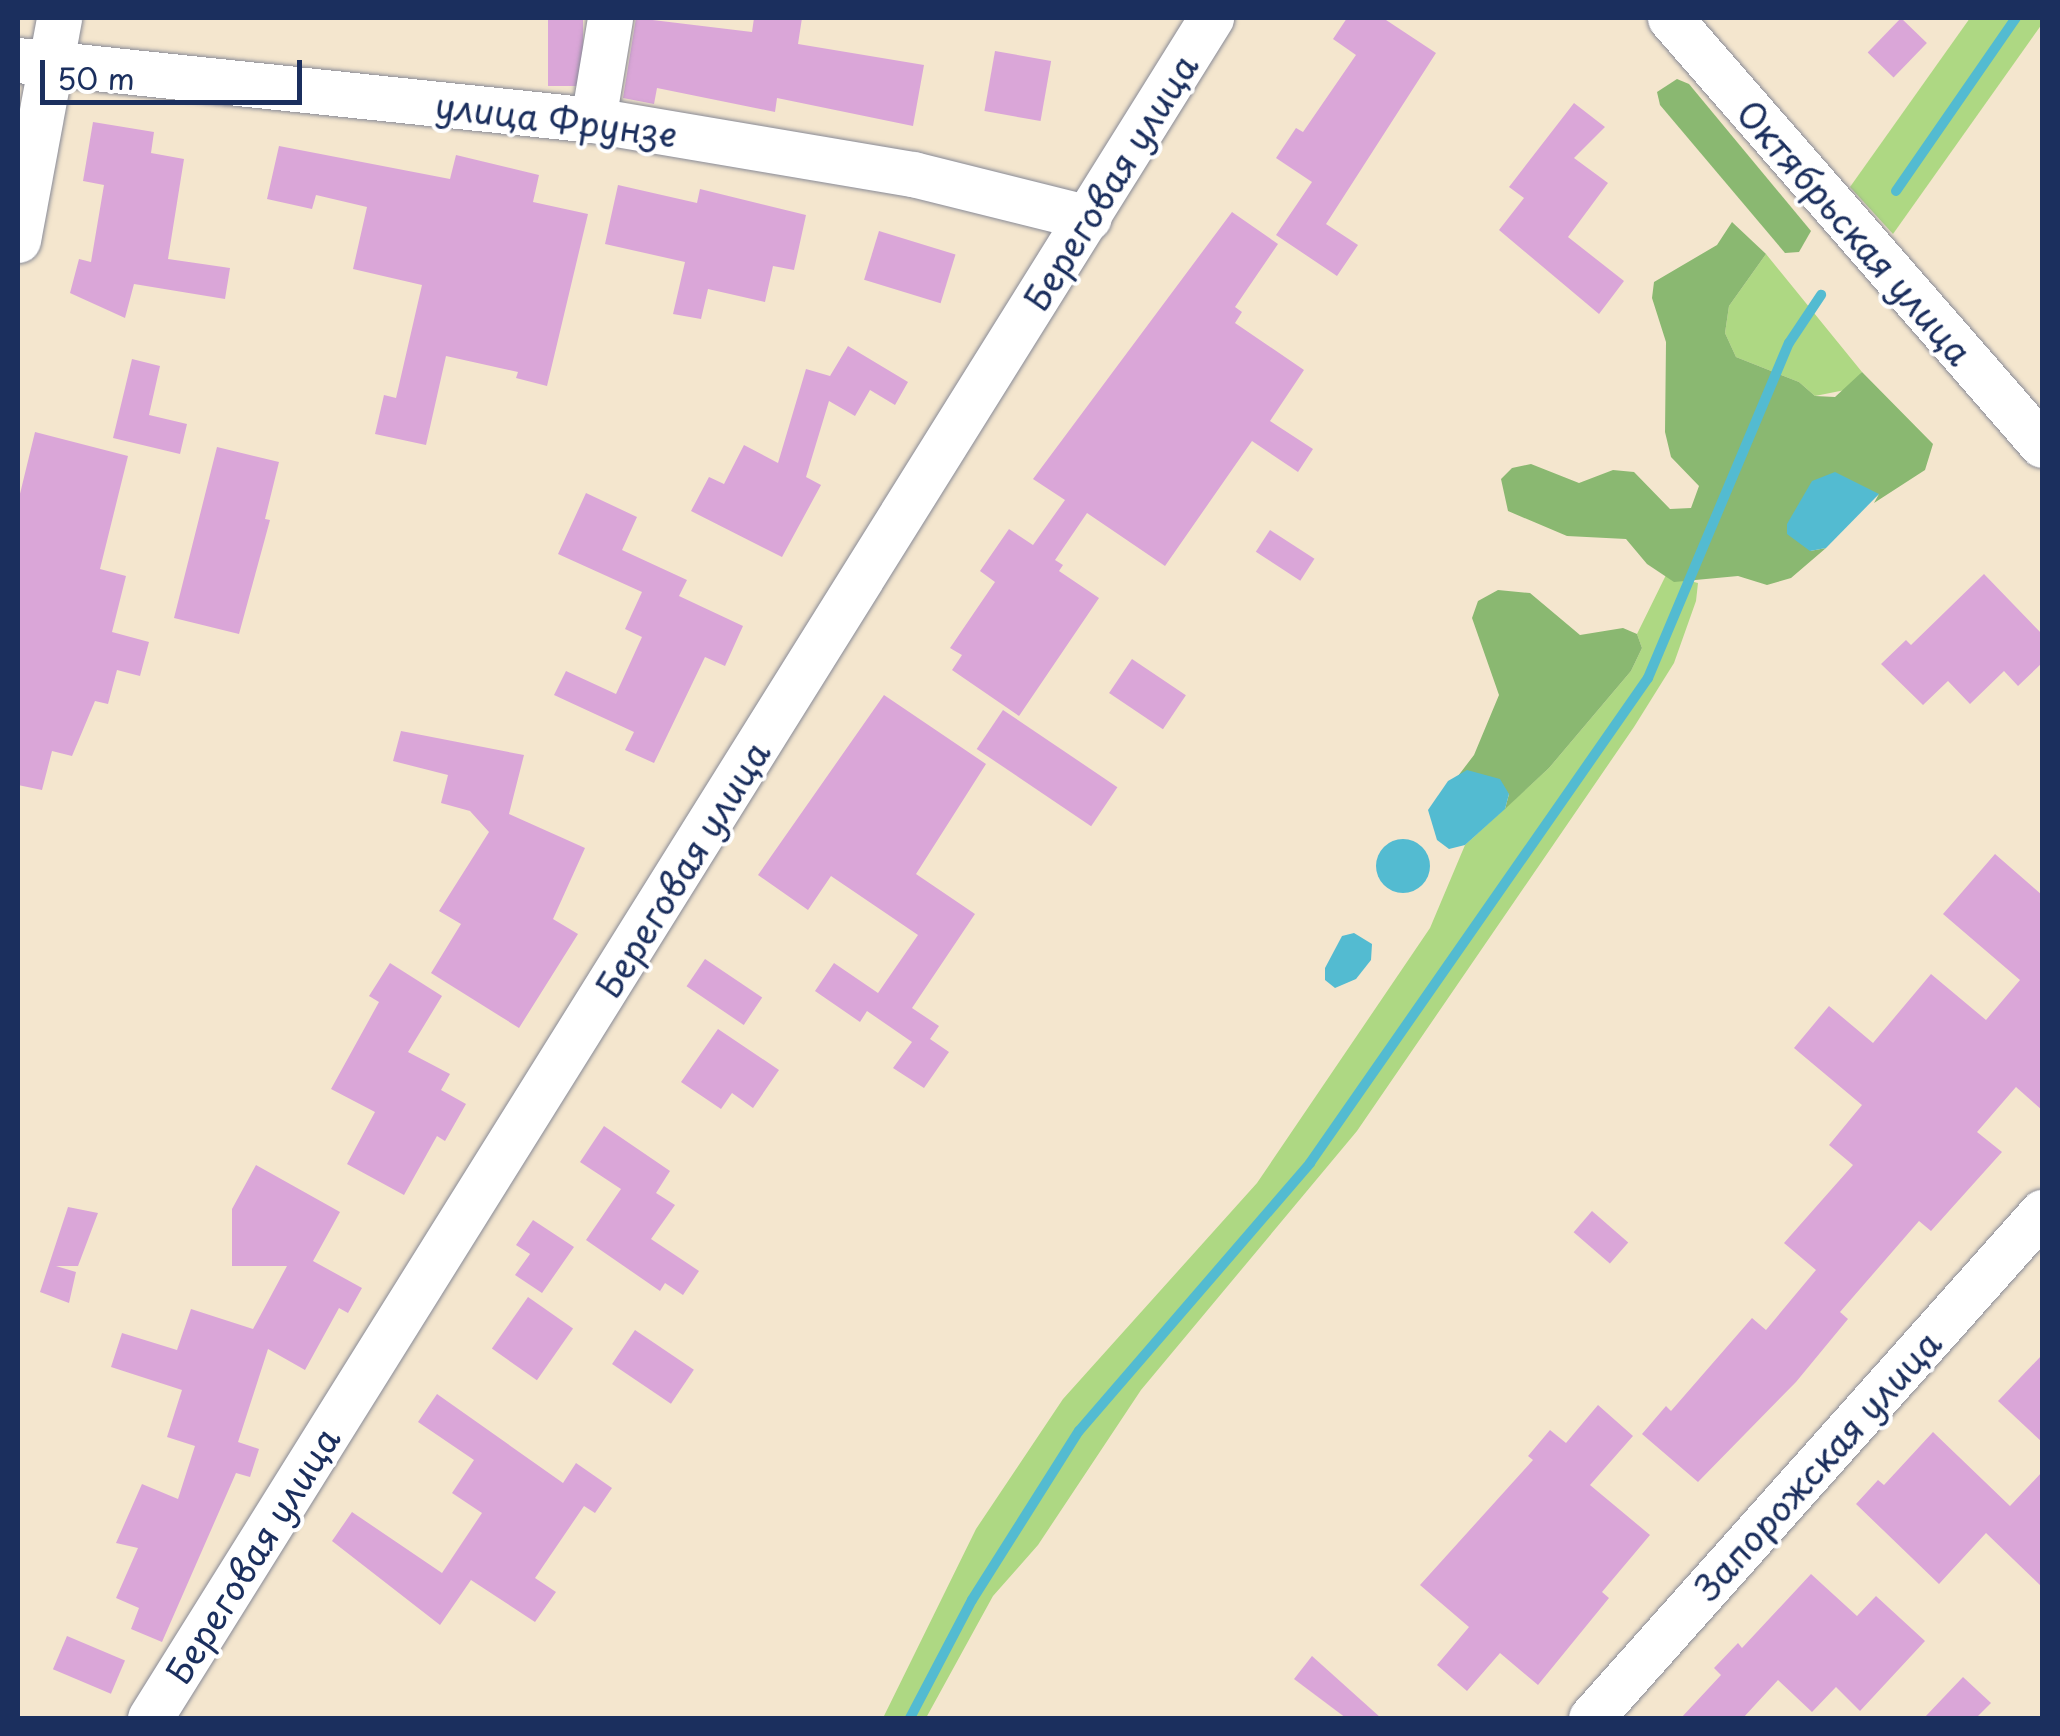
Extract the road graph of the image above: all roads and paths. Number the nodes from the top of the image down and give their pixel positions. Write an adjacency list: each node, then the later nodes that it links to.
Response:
1 (610, 18): 5 (street)
2 (1211, 18): 6 (street, Береговая улица)
3 (1670, 18): 8 (street, Октябрьская улица)
4 (42, 46): 5 (street, улица Фрунзе); 7 (street)
5 (593, 120): 6 (street, улица Фрунзе)
6 (1089, 218): 10 (street, Береговая улица)
7 (18, 240)
8 (2042, 445)
9 (2042, 1212): 11 (street, Запорожская улица)
10 (150, 1718)
11 (1591, 1718)

